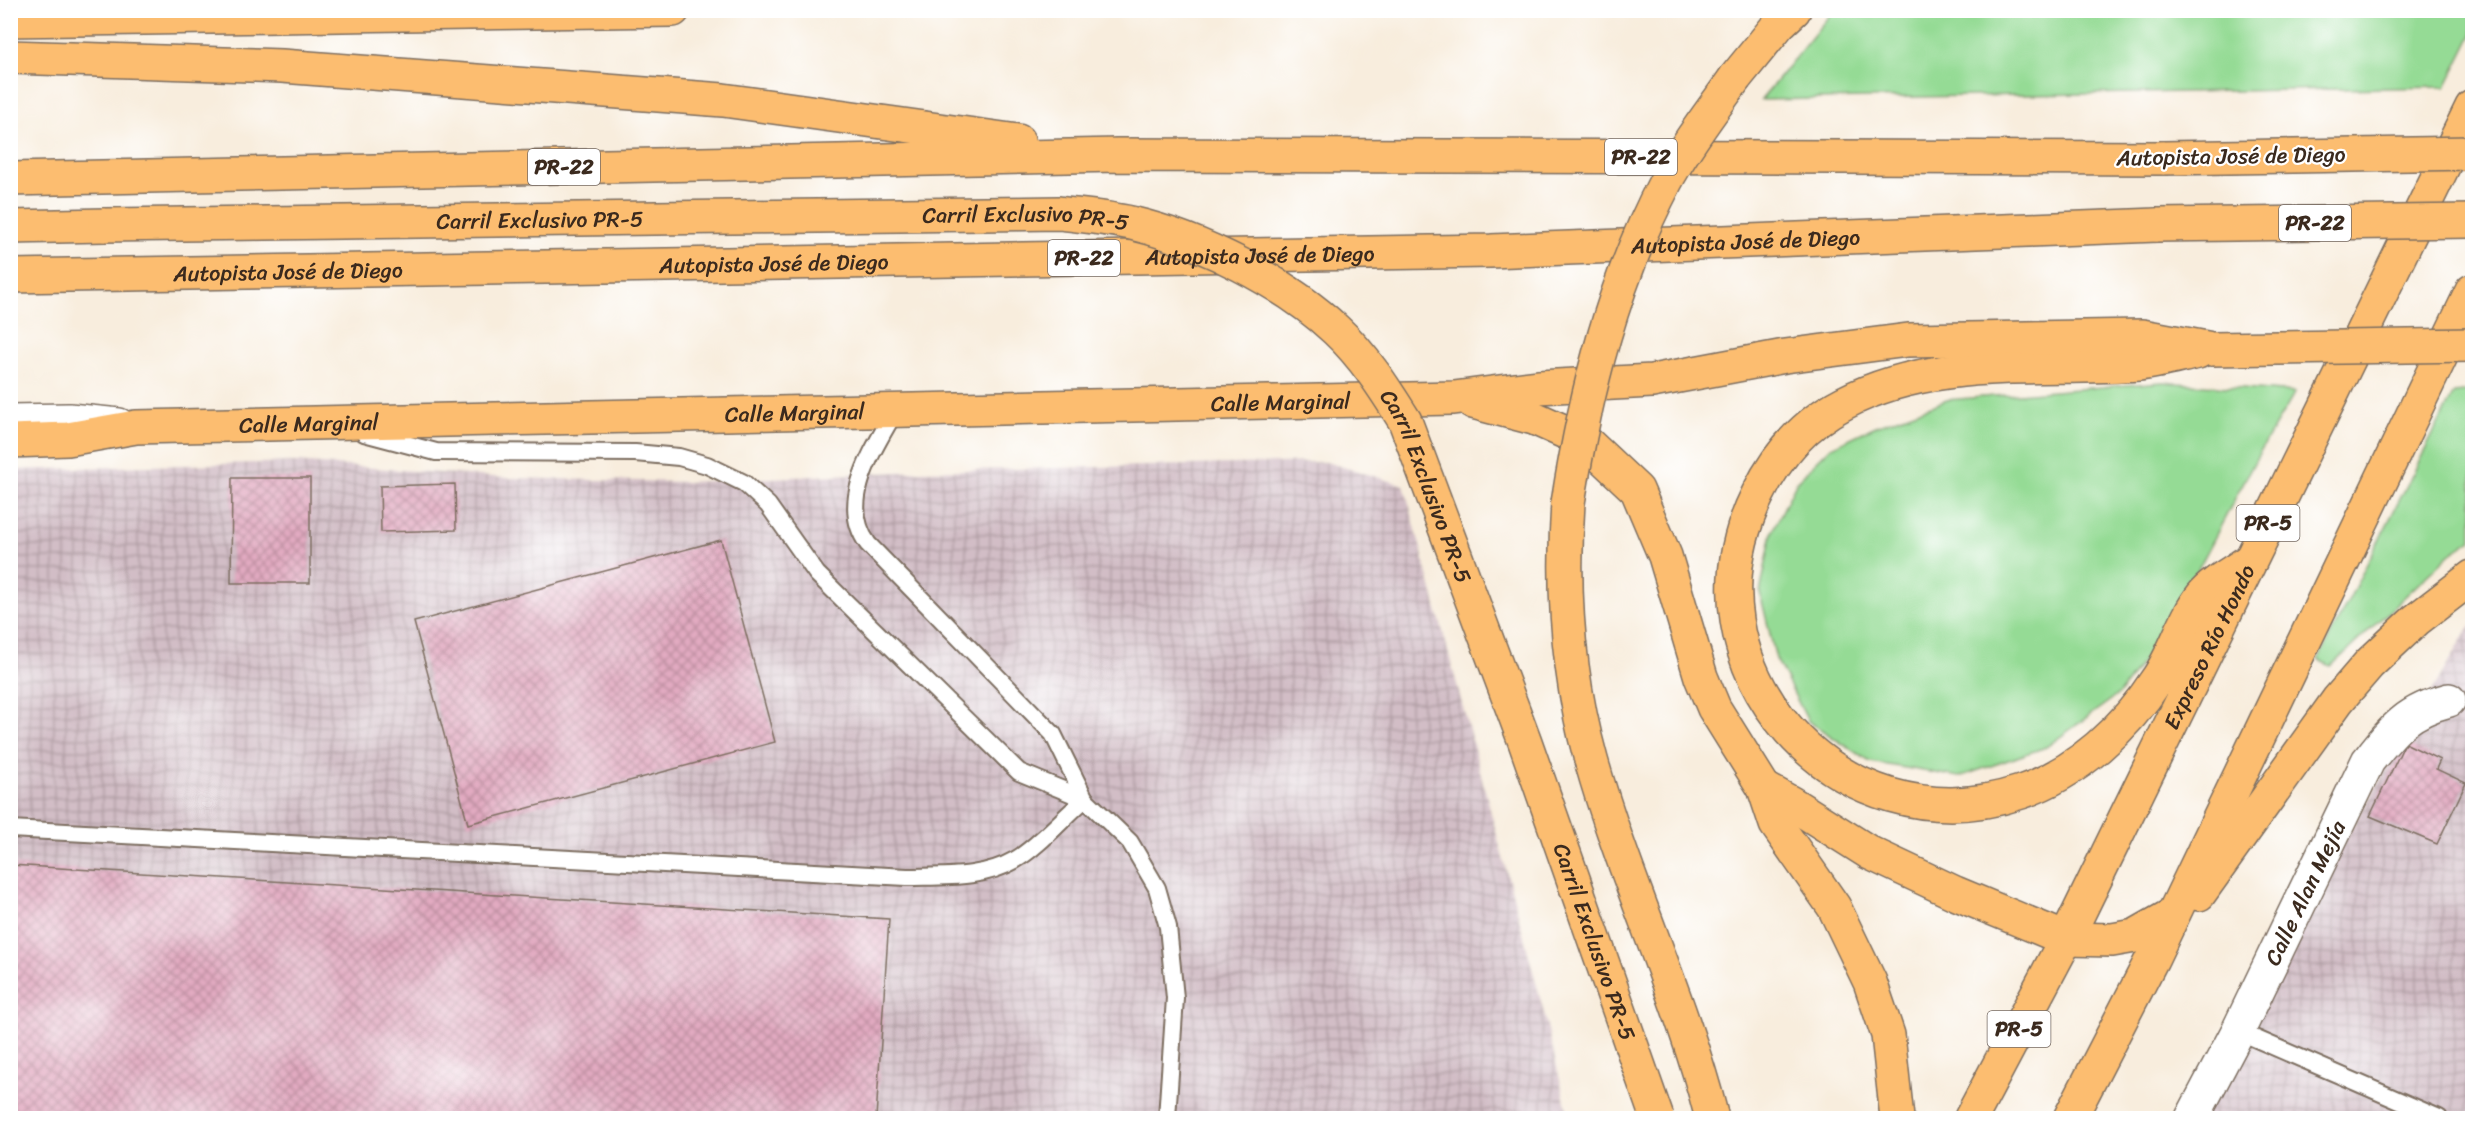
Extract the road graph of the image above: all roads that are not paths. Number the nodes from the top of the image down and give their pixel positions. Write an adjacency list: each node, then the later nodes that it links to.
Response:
1 (673, 10): 3 (highway)
2 (1794, 10): 35 (highway, bridge)
3 (632, 11): 4 (highway)
4 (74, 15): 5 (highway)
5 (10, 20)
6 (10, 57): 9 (highway)
7 (2472, 108): 23 (highway, Expreso Río Hondo / PR-5)
8 (2472, 153): 9 (highway, Autopista José de Diego / PR-22, bridge)
9 (1118, 155): 10 (highway, Autopista José de Diego / PR-22)
10 (10, 179)
11 (2472, 221): 13 (highway, Autopista José de Diego / PR-22, bridge)
12 (10, 227): 34 (highway, Carril Exclusivo PR-5, bridge)
13 (10, 276)
14 (2472, 291): 29 (highway)
15 (2472, 345): 16 (highway, bridge)
16 (2212, 349): 17 (highway); 23 (highway)
17 (1454, 398): 18 (highway, Calle Marginal); 26 (highway)
18 (895, 411): 20 (highway, Calle Marginal); 27 (lane)
19 (10, 421): 21 (street, Calle Marginal)
20 (328, 423): 21 (highway, Calle Marginal); 27 (lane)
21 (136, 427): 22 (highway, Calle Marginal)
22 (10, 441)
23 (2250, 560): 30 (highway, Expreso Río Hondo / PR-5)
24 (2472, 577): 31 (highway)
25 (2449, 700): 32 (street, Calle Alan Mejía)
26 (1764, 788): 30 (highway); 36 (highway)
27 (1085, 799): 28 (lane); 33 (lane)
28 (10, 829)
29 (2172, 915): 30 (highway); 31 (highway)
30 (2066, 939): 37 (highway, Expreso Río Hondo / PR-5)
31 (2151, 959): 38 (highway)
32 (2238, 1031): 39 (street, Calle Alan Mejía); 40 (lane)
33 (1167, 1119)
34 (1657, 1119)
35 (1712, 1119)
36 (1897, 1119)
37 (1971, 1119)
38 (2070, 1119)
39 (2192, 1119)
40 (2439, 1119)

